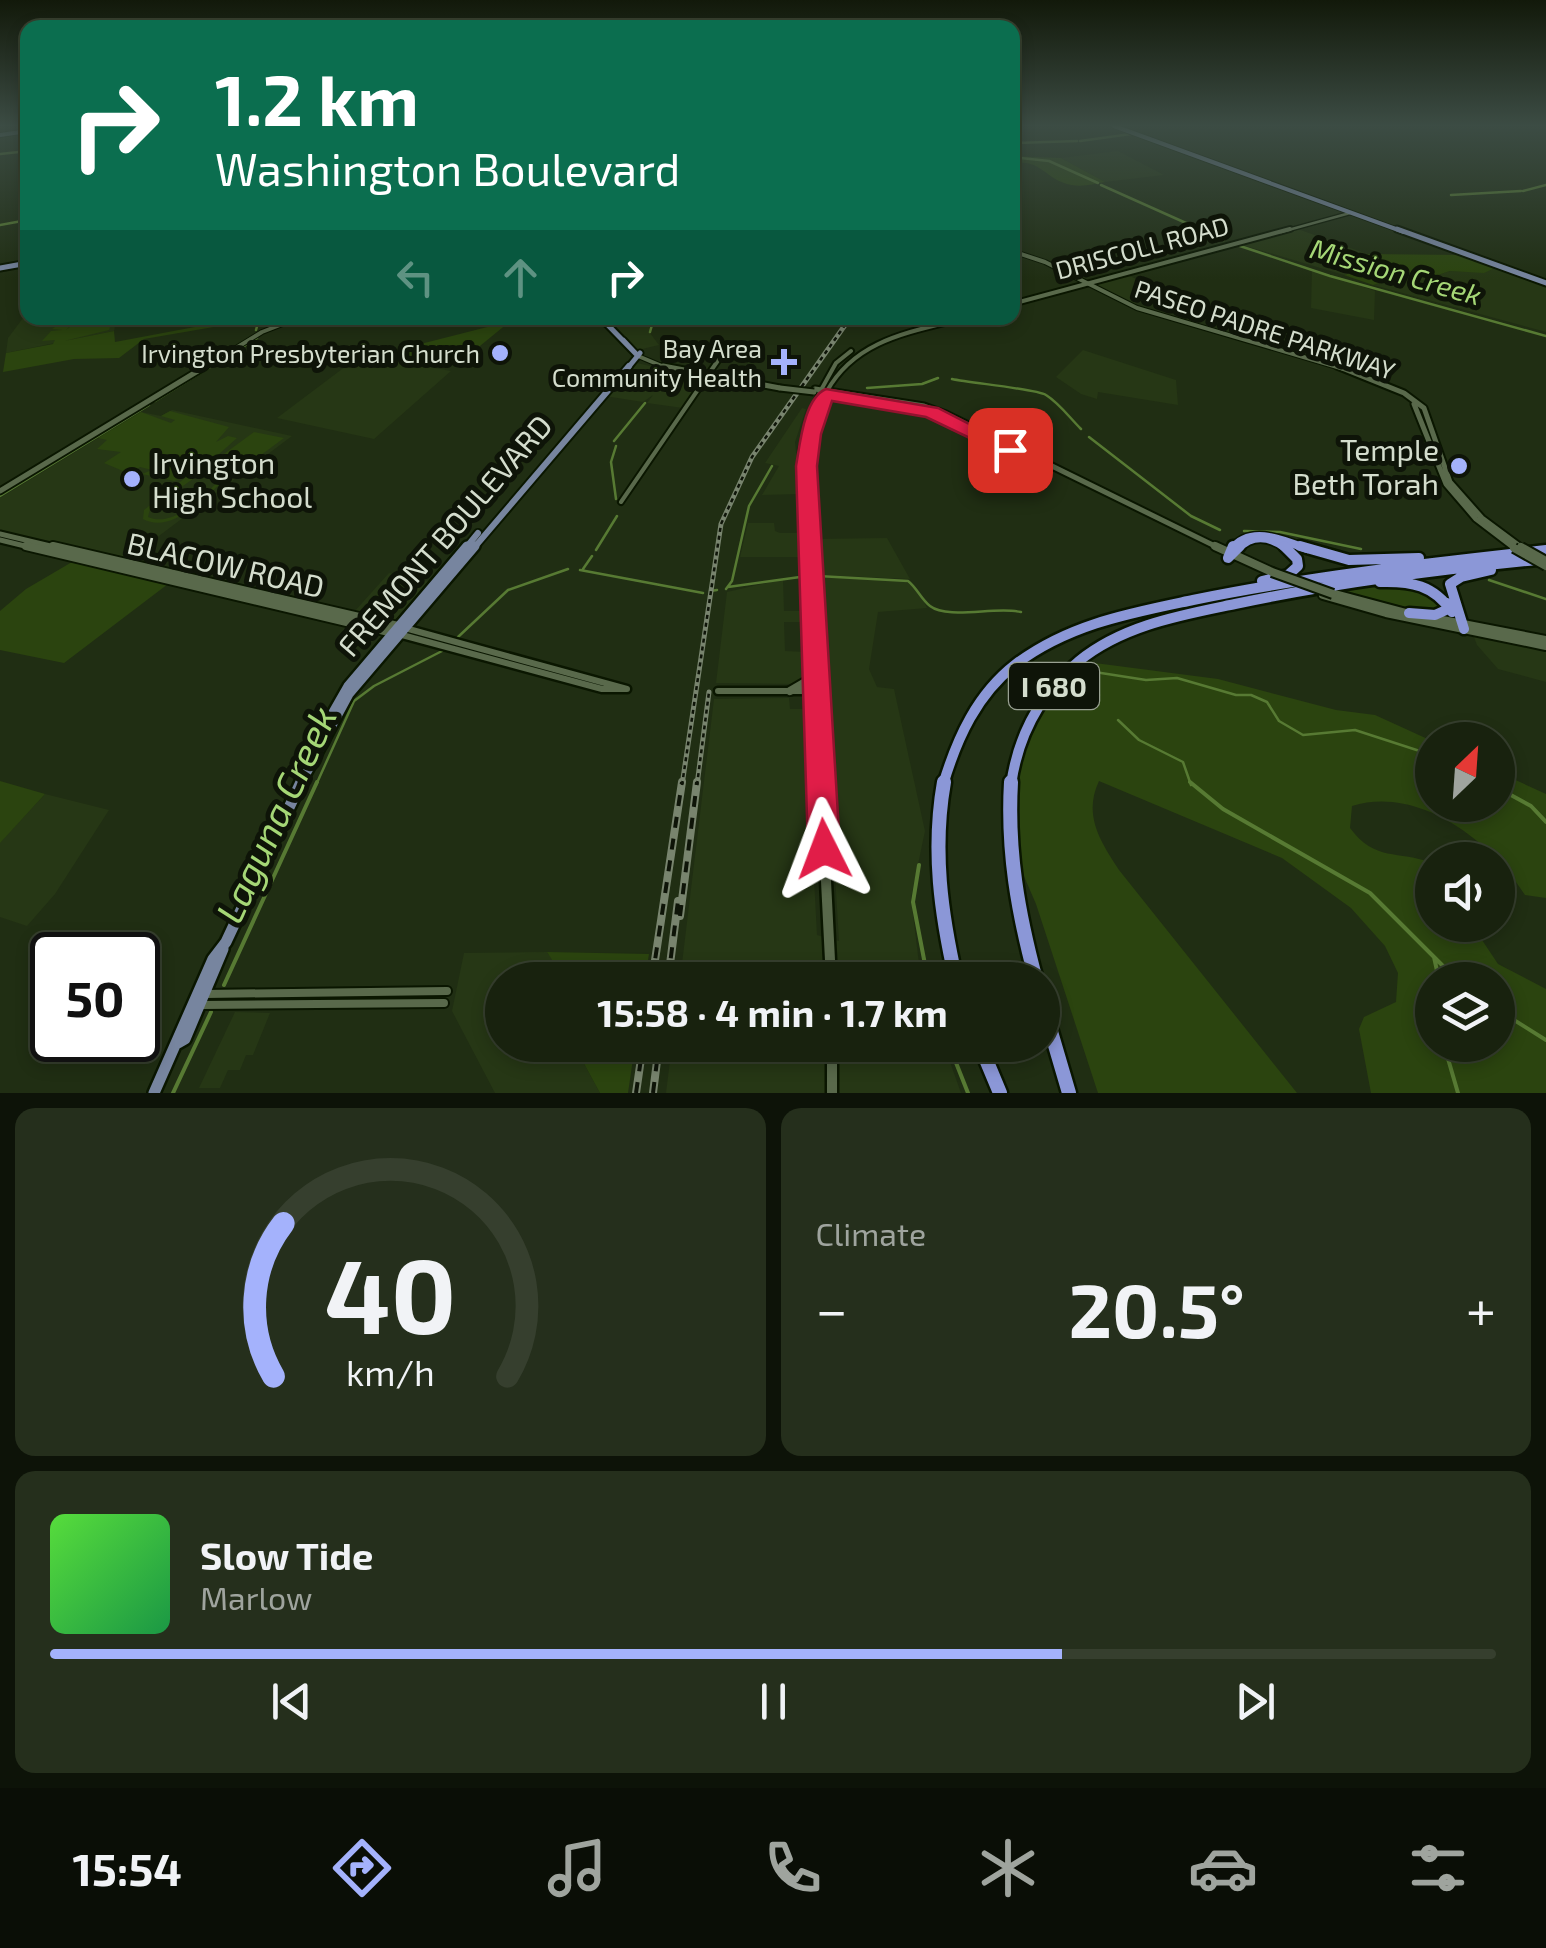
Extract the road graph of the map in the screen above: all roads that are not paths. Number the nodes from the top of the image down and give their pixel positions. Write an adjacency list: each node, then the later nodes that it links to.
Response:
1 (1253, 177): 2 (main road)
2 (1349, 213): 4 (main road); 5 (street, DRISCOLL ROAD); 5 (street, DRISCOLL ROAD)
3 (1020, 253): 5 (main road, PASEO PADRE PARKWAY)
4 (1476, 258): 6 (main road); 6 (main road)
5 (1084, 282): 7 (street, DRISCOLL ROAD); 24 (main road, PASEO PADRE PARKWAY, bridge)
6 (1546, 282)
7 (1020, 300)
8 (275, 325): 18 (main road)
9 (608, 325): 12 (main road)
10 (932, 325): 17 (street)
11 (943, 325): 17 (street)
12 (636, 355): 14 (main road); 15 (main road, FREMONT BOULEVARD); 33 (main road, FREMONT BOULEVARD)
13 (721, 356): 16 (street)
14 (646, 361): 15 (main road); 16 (main road)
15 (627, 364): 33 (main road, FREMONT BOULEVARD)
16 (709, 376): 17 (main road, bridge); 19 (street)
17 (820, 392): 22 (main road); 26 (main road)
18 (0, 489)
19 (621, 502)
20 (0, 537): 33 (main road, BLACOW ROAD)
21 (1546, 550): 23 (highway, I 680)
22 (1230, 555): 23 (highway); 25 (main road); 29 (highway)
23 (1456, 559): 29 (highway, I 680)
24 (1546, 562): 27 (highway, I 680); 32 (highway)
25 (1270, 573): 27 (main road, bridge); 32 (main road, bridge)
26 (811, 576): 31 (main road); 34 (main road)
27 (1336, 588): 28 (highway); 30 (main road); 44 (highway, I 680)
28 (1446, 600): 30 (highway); 32 (highway)
29 (1159, 608): 43 (highway, I 680)
30 (1409, 614): 32 (main road)
31 (810, 616): 34 (main road); 36 (main road)
32 (1462, 625): 35 (main road)
33 (398, 630): 33 (street, BLACOW ROAD); 46 (main road, FREMONT BOULEVARD)
34 (816, 631): 36 (main road)
35 (1546, 643)
36 (815, 672): 38 (main road); 39 (main road)
37 (718, 691): 38 (street)
38 (790, 691): 39 (street); 40 (main road)
39 (815, 691): 40 (main road); 41 (main road)
40 (811, 702): 41 (main road)
41 (819, 761): 42 (main road)
42 (830, 962)
43 (952, 962)
44 (1031, 962)
45 (447, 992): 46 (street)
46 (199, 999): 47 (street); 51 (main road, FREMONT BOULEVARD)
47 (444, 1003)
48 (832, 1062): 52 (main road)
49 (987, 1062): 53 (highway)
50 (1060, 1062): 54 (highway)
51 (154, 1093)
52 (832, 1093)
53 (1000, 1093)
54 (1069, 1093)

